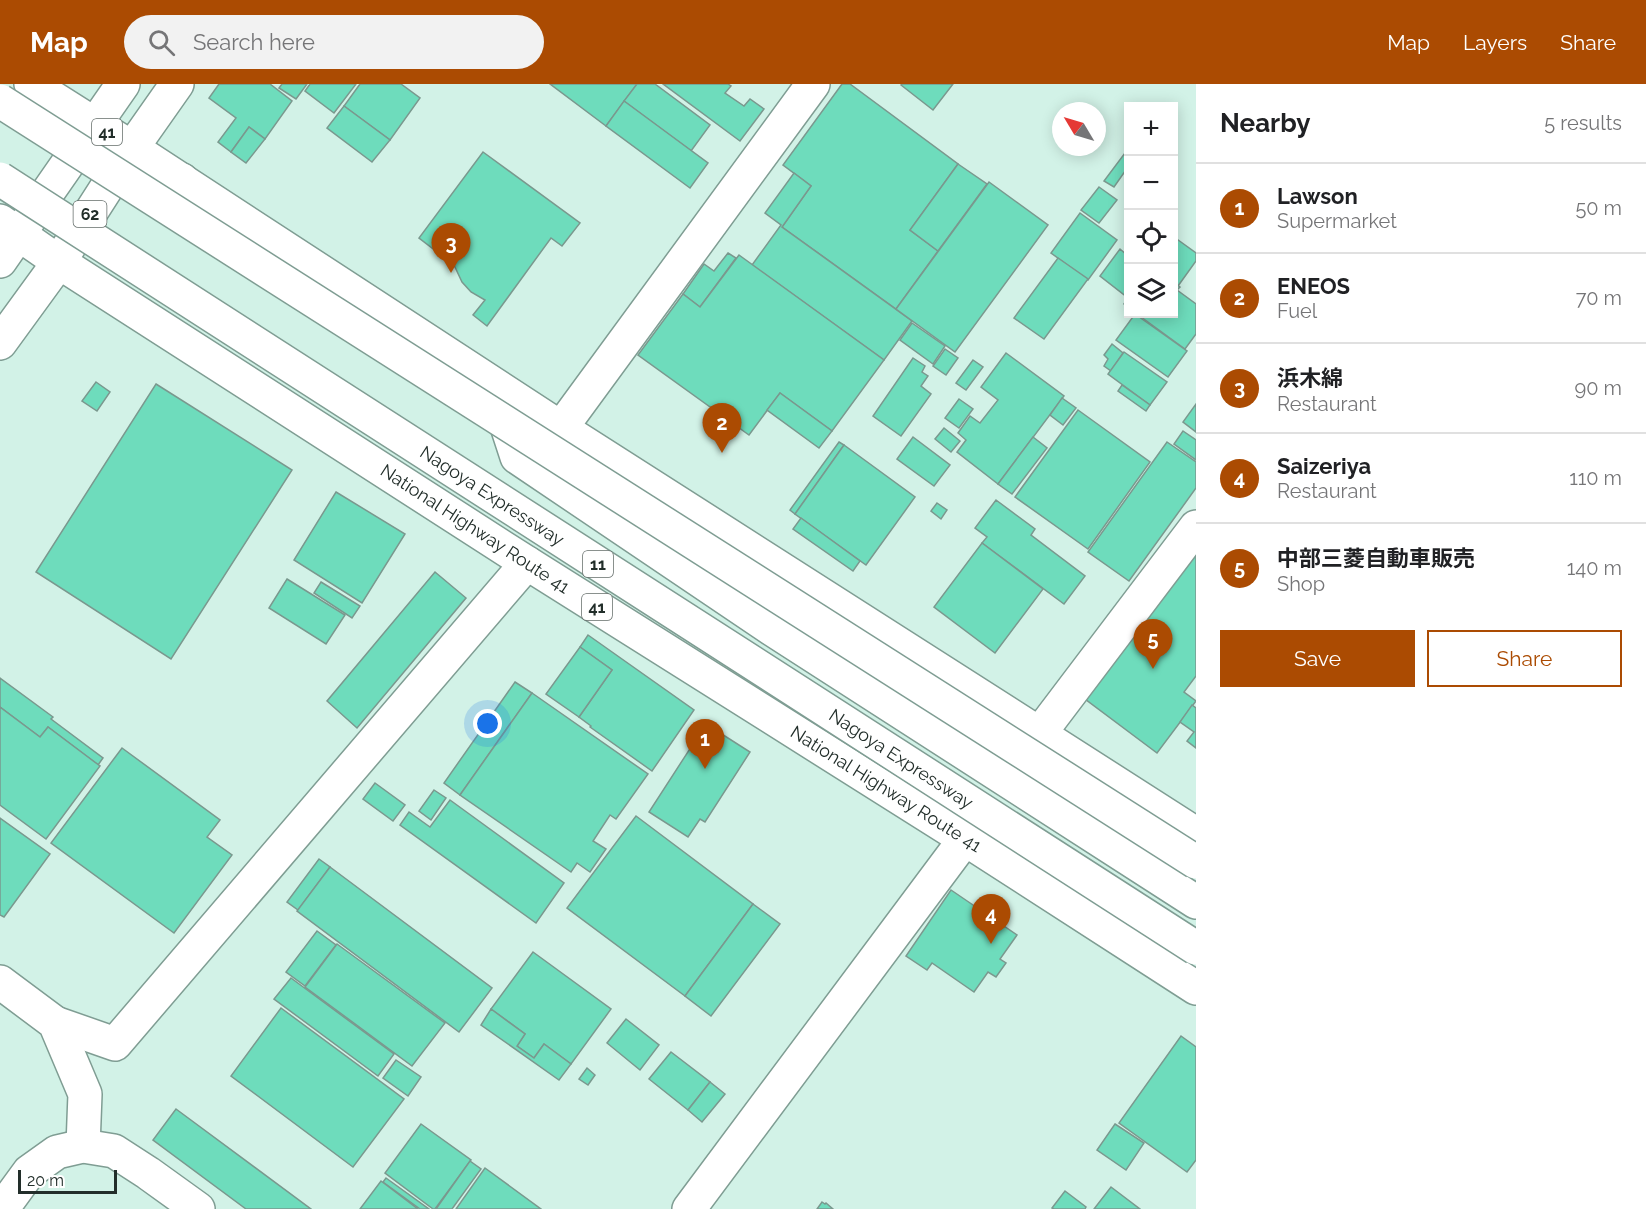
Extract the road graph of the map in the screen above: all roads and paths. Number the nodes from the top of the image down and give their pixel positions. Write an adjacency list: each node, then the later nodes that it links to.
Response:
1 (31, 84): 6 (main road, 41)
2 (123, 84): 6 (main road, 62)
3 (177, 84): 7 (main road, 62)
4 (813, 84): 14 (main road)
5 (0, 101): 20 (main road, bridge)
6 (95, 124): 7 (main road, 41); 10 (main road, 62)
7 (132, 148): 9 (main road, 41); 12 (main road, 62)
8 (0, 179): 22 (main road, Nagoya Expressway / 11, bridge)
9 (182, 180): 14 (main road, 41); 21 (main road)
10 (10, 228): 11 (main road, 62); 12 (main road, National Highway Route 41 / 41)
11 (0, 261)
12 (59, 262): 13 (main road, 62); 16 (main road, National Highway Route 41 / 41)
13 (0, 343)
14 (561, 428): 17 (main road, 41)
15 (1196, 526): 17 (main road)
16 (527, 562): 19 (main road, National Highway Route 41 / 41); 25 (main road)
17 (1040, 733): 18 (main road, 41)
18 (1196, 834)
19 (965, 839): 24 (main road, National Highway Route 41 / 41); 29 (main road)
20 (1196, 862)
21 (1196, 903)
22 (1196, 948)
23 (0, 982): 25 (main road)
24 (1196, 988)
25 (55, 1023): 26 (main road)
26 (83, 1146): 27 (main road); 28 (main road)
27 (2, 1209)
28 (198, 1209)
29 (689, 1209)

